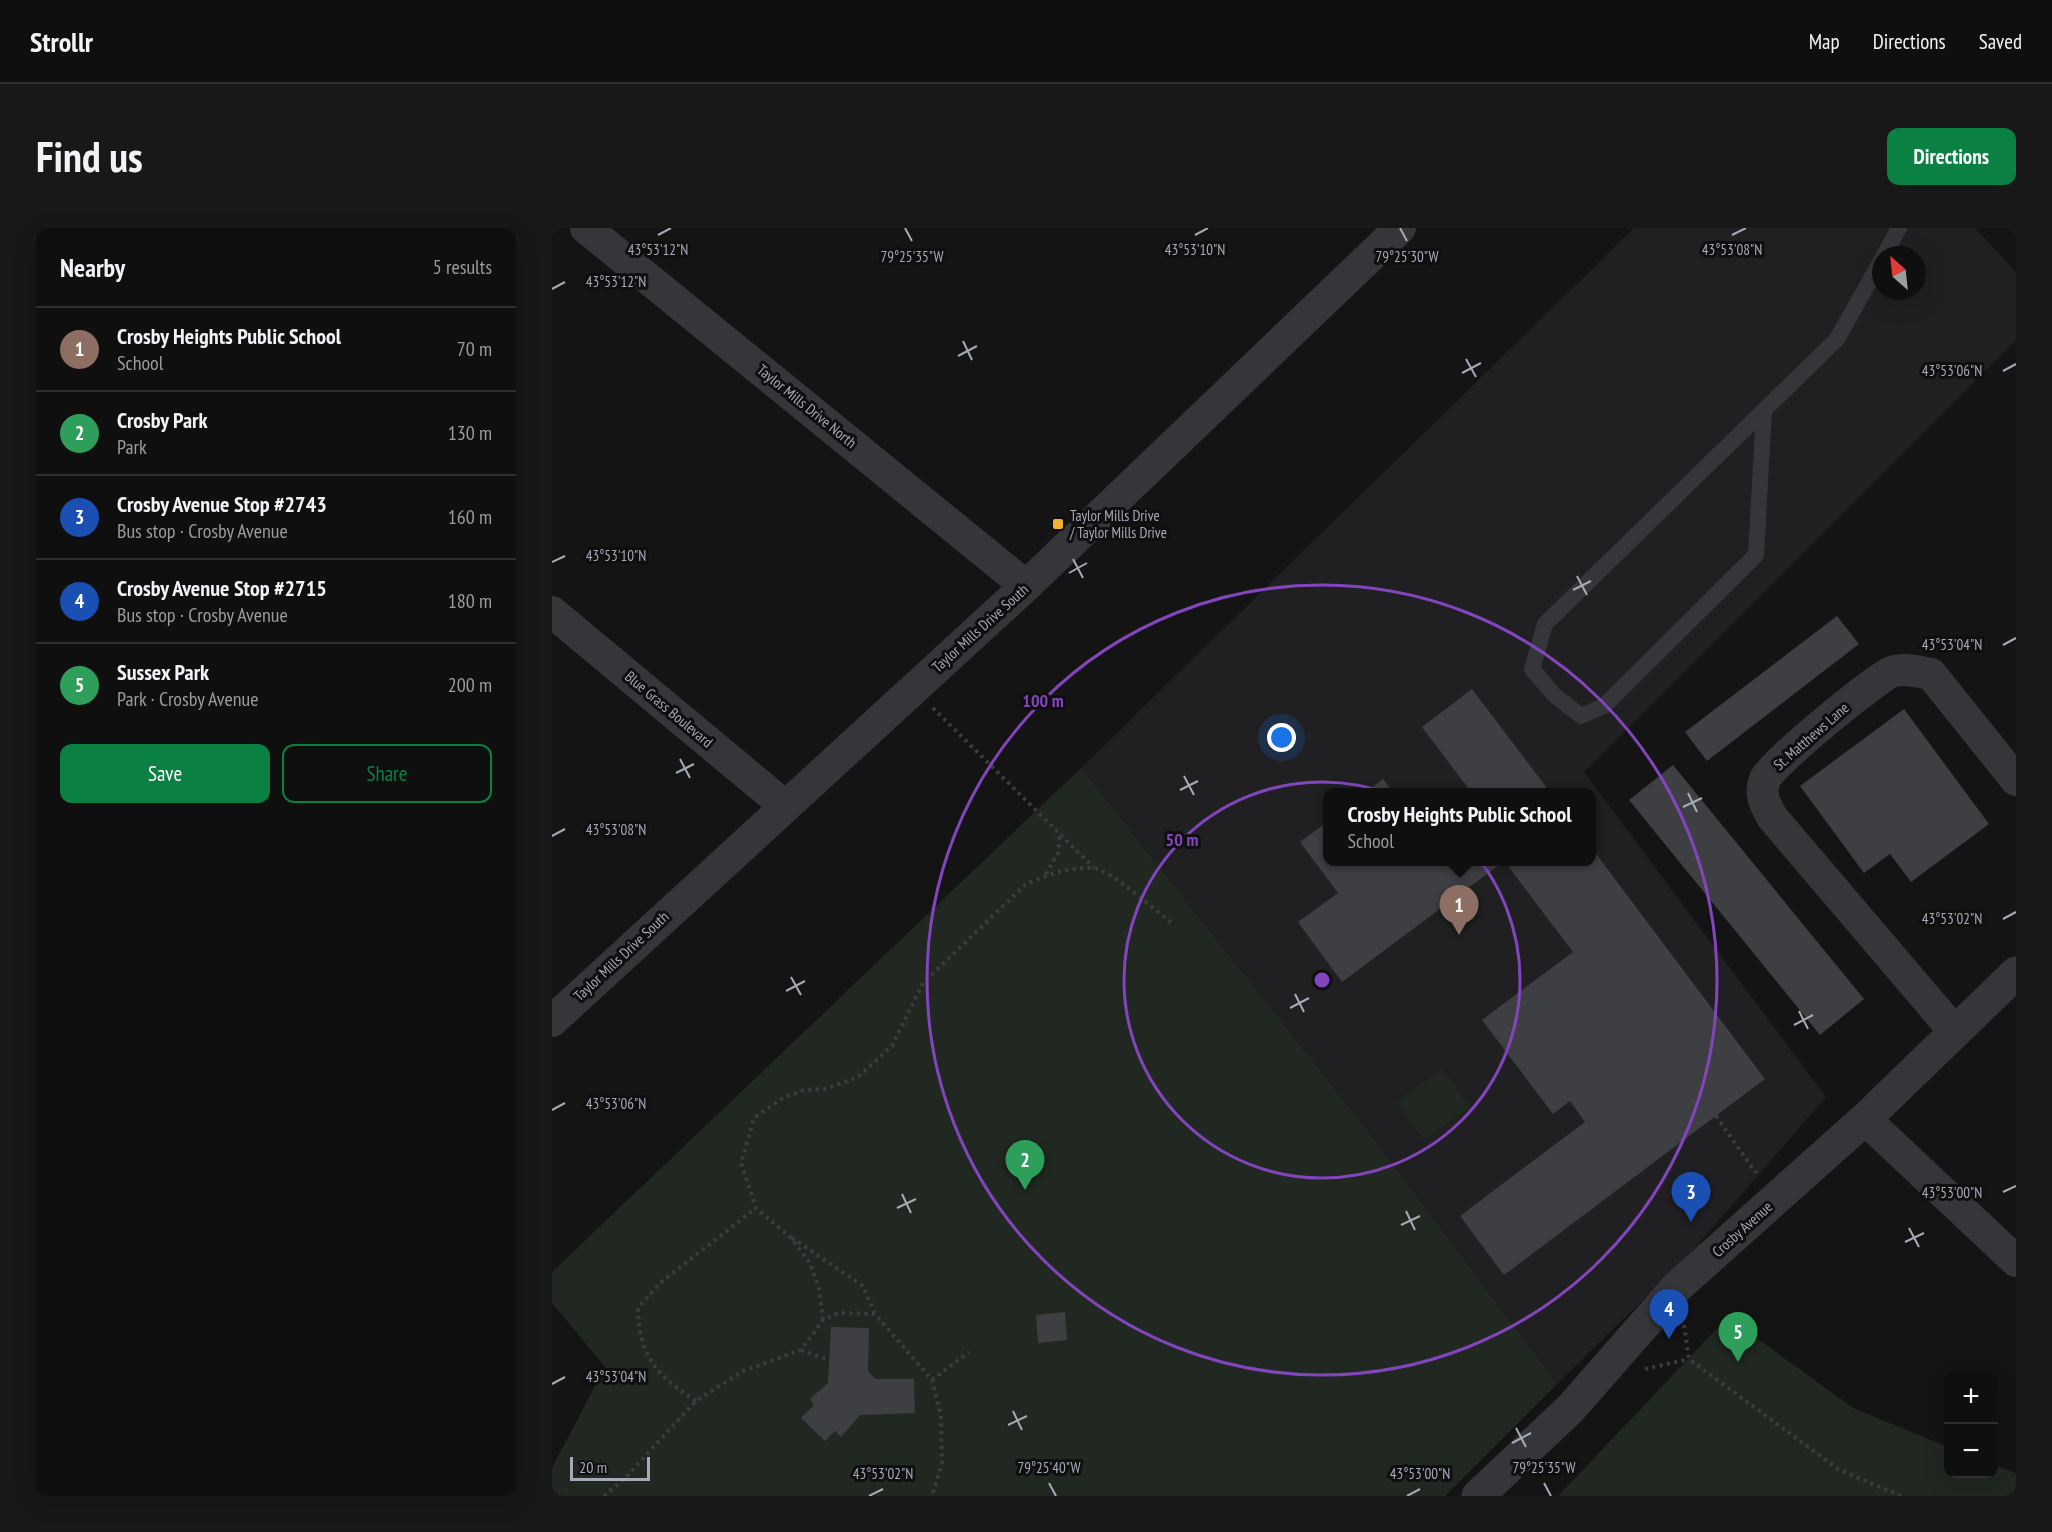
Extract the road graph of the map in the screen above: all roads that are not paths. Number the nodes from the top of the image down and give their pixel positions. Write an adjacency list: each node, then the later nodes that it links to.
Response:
1 (586, 228): 7 (street, Taylor Mills Drive North)
2 (1899, 228): 4 (lane)
3 (1389, 232): 7 (street, Taylor Mills Drive South)
4 (1889, 246)
5 (1872, 277): 6 (lane)
6 (1764, 411): 6 (lane)
7 (1026, 586): 10 (street, Taylor Mills Drive South)
8 (552, 612): 10 (street, Blue Grass Boulevard)
9 (2016, 780): 13 (street, St. Matthews Lane)
10 (785, 806): 12 (street, Taylor Mills Drive South)
11 (2016, 973): 13 (street, Crosby Avenue)
12 (552, 1021)
13 (1955, 1032): 14 (street, Crosby Avenue)
14 (1865, 1119): 15 (street); 16 (street, Crosby Avenue)
15 (2016, 1261)
16 (1478, 1496)

